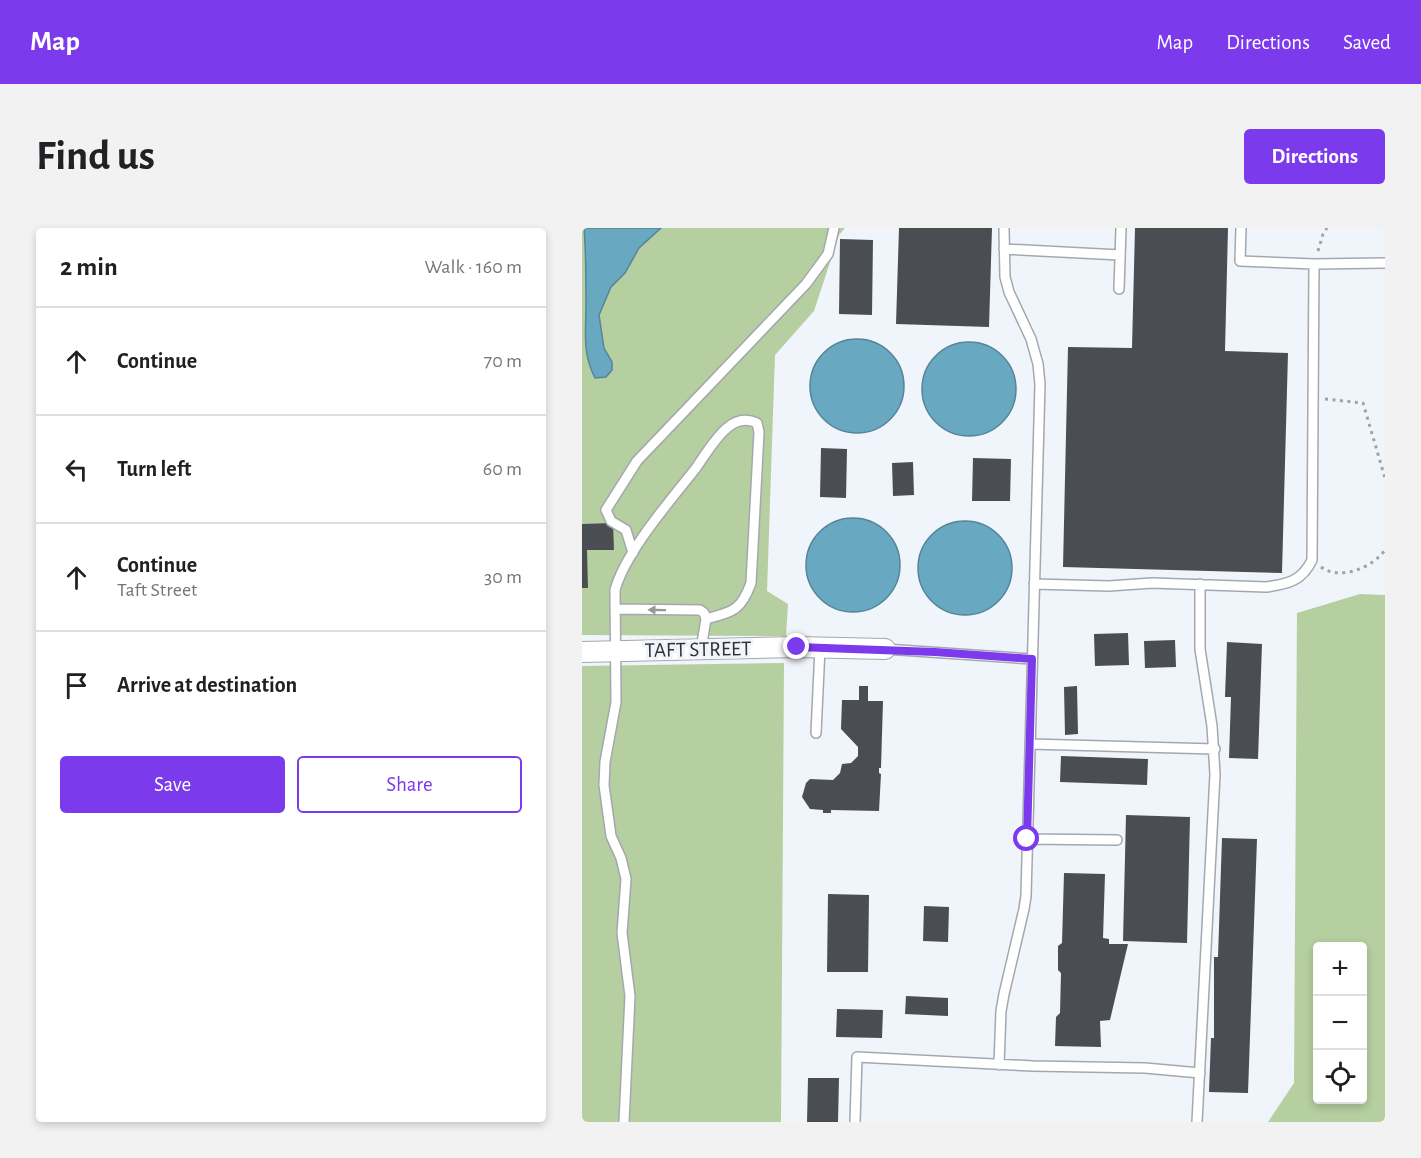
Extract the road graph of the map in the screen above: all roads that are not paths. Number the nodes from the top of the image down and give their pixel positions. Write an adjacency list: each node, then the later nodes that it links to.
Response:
1 (834, 228): 10 (lane)
2 (1005, 228): 5 (lane)
3 (1121, 228): 6 (lane)
4 (1241, 228): 8 (lane)
5 (1004, 249): 6 (lane); 11 (lane)
6 (1120, 255): 9 (lane)
7 (1385, 263): 8 (lane)
8 (1314, 264): 12 (lane)
9 (1119, 289)
10 (633, 553): 13 (lane); 14 (lane)
11 (1034, 584): 12 (lane); 20 (lane)
12 (1200, 584): 23 (lane)
13 (615, 609): 14 (lane, one-way to 13); 18 (lane)
14 (703, 615): 16 (lane)
15 (820, 648): 16 (street, TAFT STREET); 17 (street, TAFT STREET); 21 (lane)
16 (701, 649): 18 (street, TAFT STREET)
17 (885, 650): 20 (lane)
18 (616, 651): 19 (street, TAFT STREET); 28 (lane)
19 (582, 652)
20 (1032, 659): 22 (lane)
21 (816, 733)
22 (1030, 744): 23 (lane); 24 (lane)
23 (1215, 750): 27 (lane)
24 (1027, 839): 25 (lane); 26 (lane)
25 (1117, 840)
26 (999, 1065): 27 (lane); 29 (lane)
27 (1200, 1073): 30 (lane)
28 (624, 1122)
29 (855, 1122)
30 (1197, 1122)

